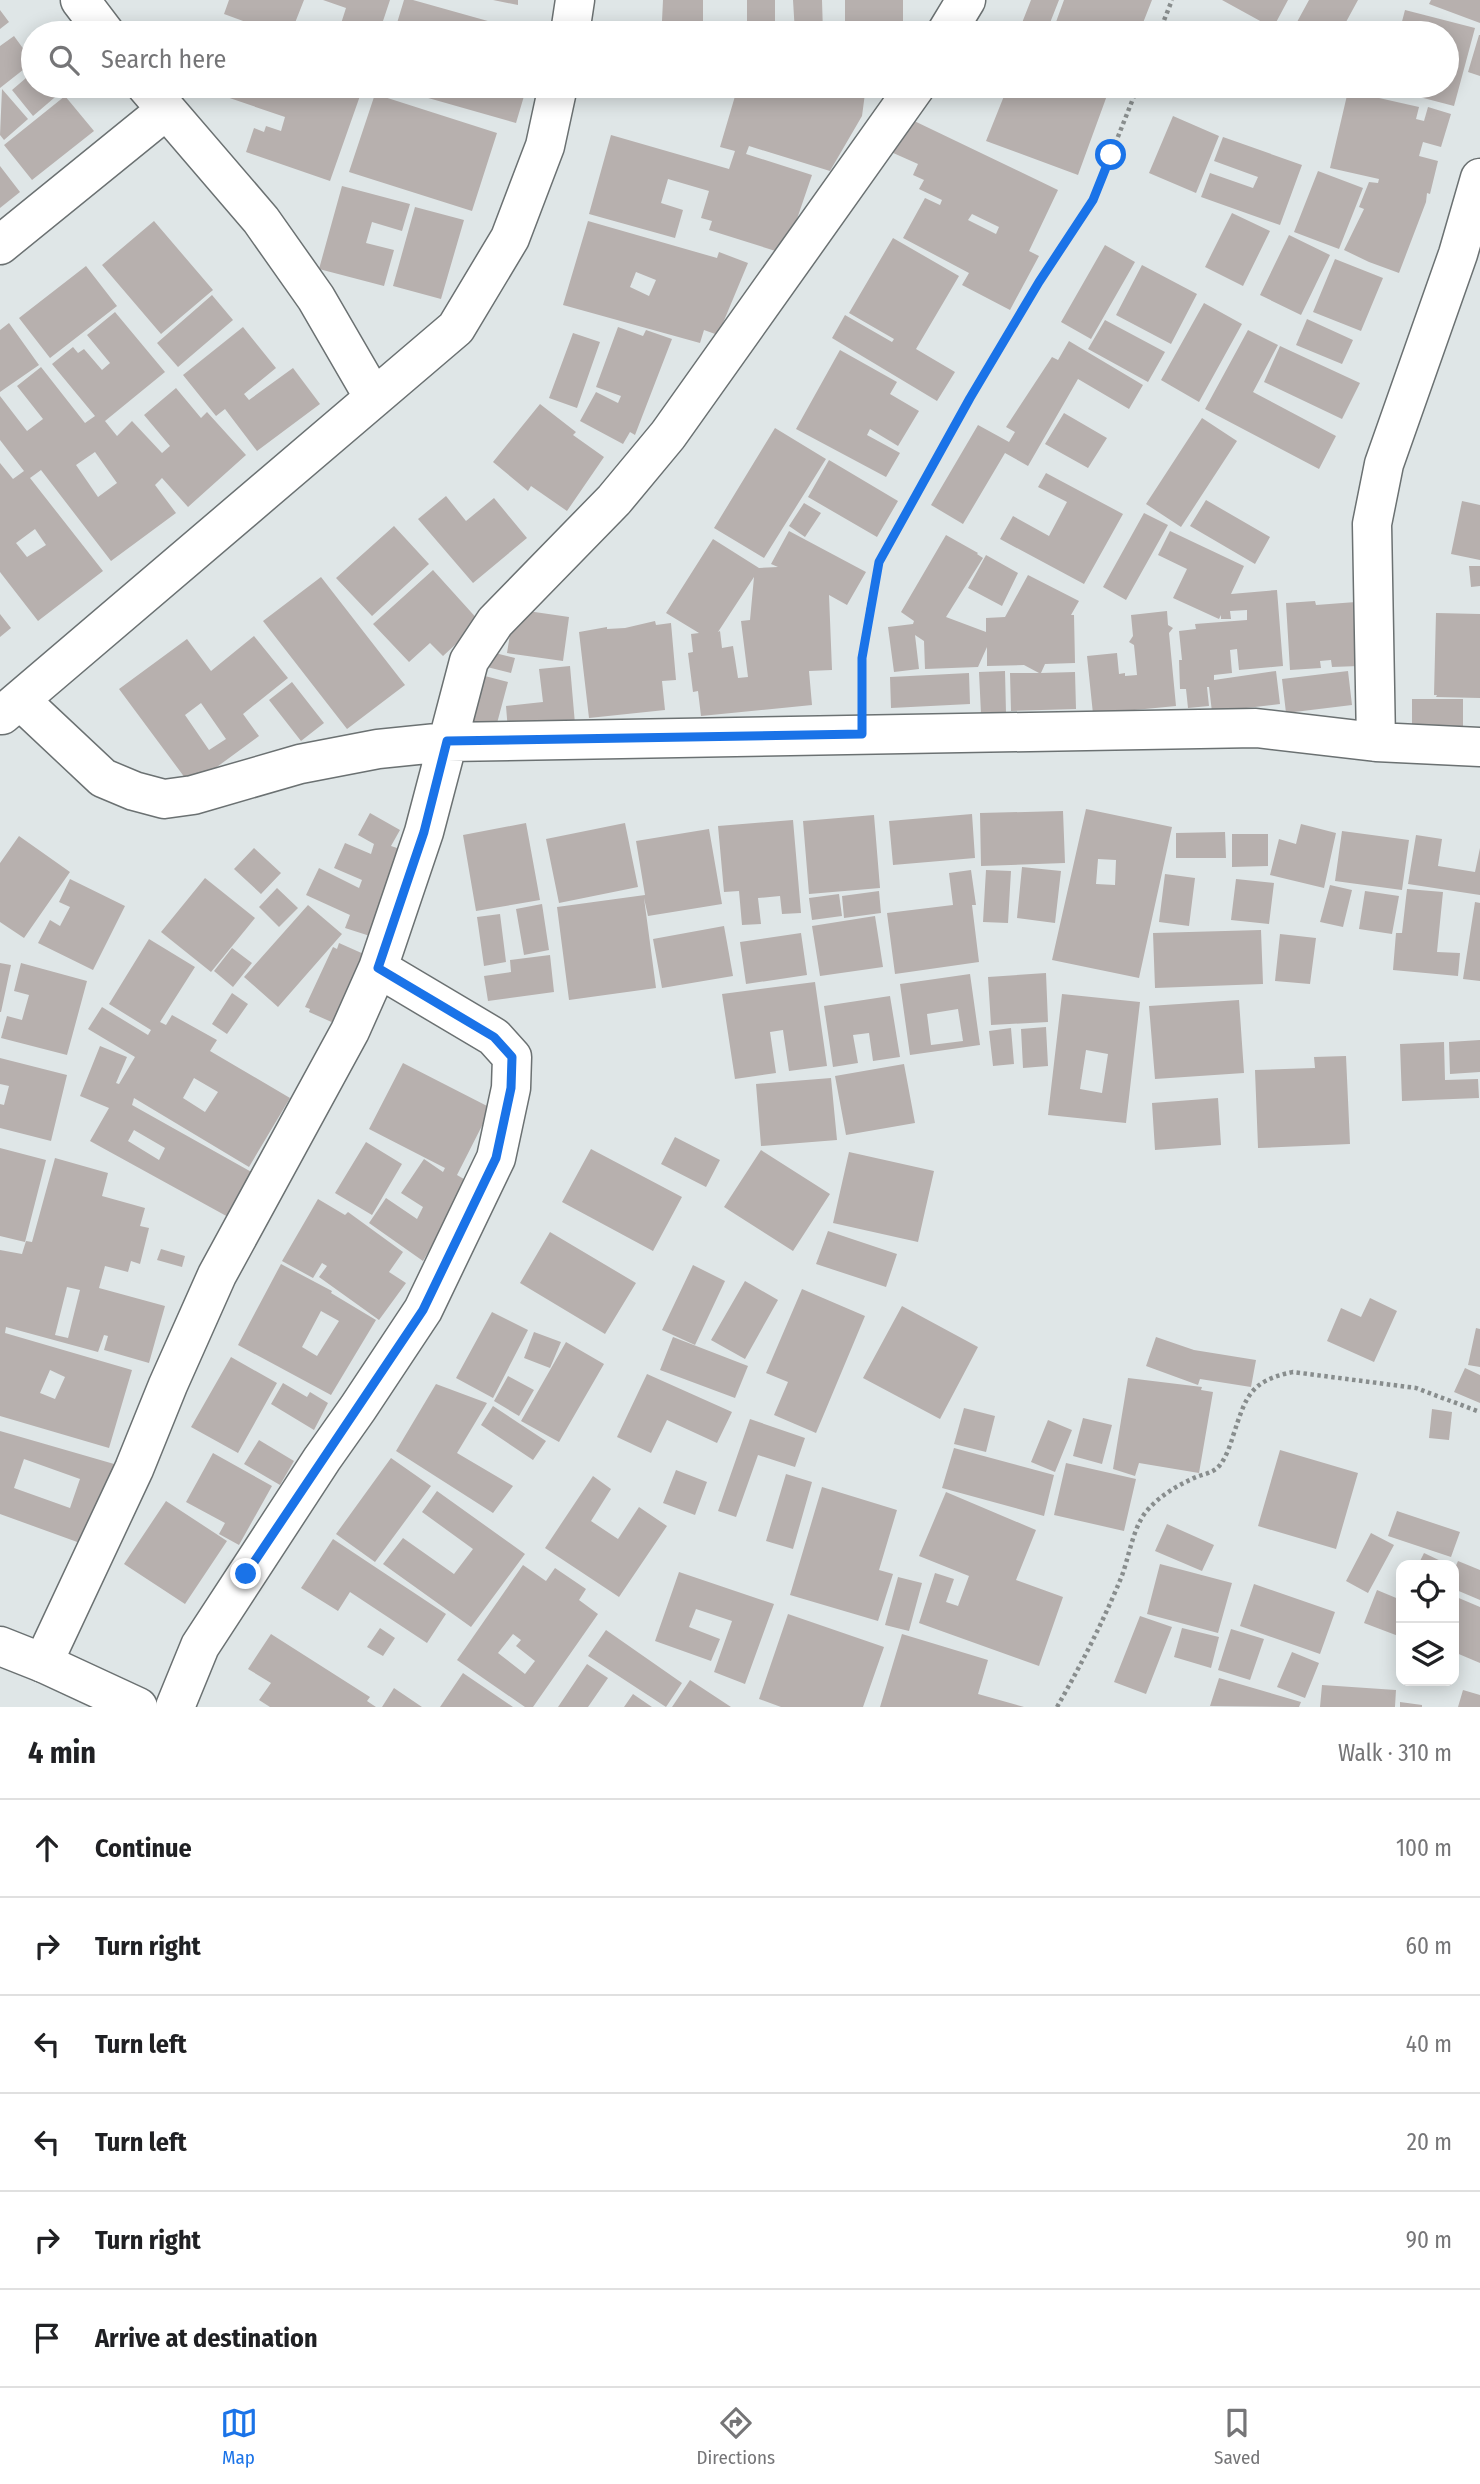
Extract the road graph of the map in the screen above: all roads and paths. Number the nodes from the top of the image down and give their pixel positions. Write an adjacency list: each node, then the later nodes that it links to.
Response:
1 (80, 0): 5 (street)
2 (575, 0): 6 (street)
3 (966, 0): 7 (street)
4 (1172, 0): 8 (path)
5 (96, 21)
6 (572, 21)
7 (953, 21)
8 (1164, 21)
9 (156, 98): 14 (street); 15 (street)
10 (555, 98): 15 (street)
11 (907, 98): 18 (street)
12 (1133, 98): 17 (path)
13 (1480, 178): 19 (street)
14 (0, 245)
15 (374, 398): 16 (street)
16 (10, 708): 18 (street)
17 (862, 734): 18 (street); 19 (street)
18 (447, 741): 21 (street)
19 (1376, 742): 20 (street)
20 (1480, 747)
21 (378, 968): 24 (street); 26 (street)
22 (1480, 1412): 27 (path)
23 (0, 1646): 24 (street)
24 (43, 1663): 25 (street)
25 (138, 1707)
26 (174, 1707)
27 (1057, 1707)

